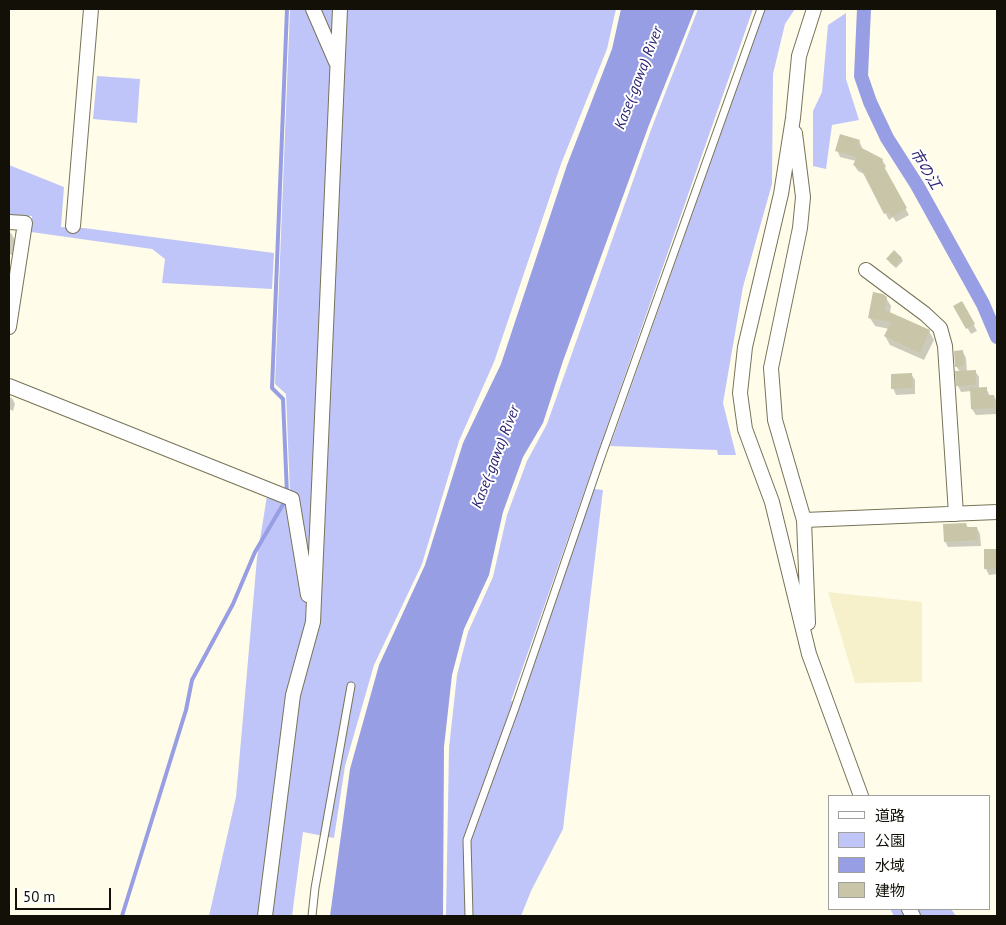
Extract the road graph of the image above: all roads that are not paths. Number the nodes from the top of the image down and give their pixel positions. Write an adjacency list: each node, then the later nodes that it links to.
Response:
1 (91, 9): 9 (street)
2 (313, 9): 6 (street)
3 (340, 9): 6 (street)
4 (761, 9): 22 (lane)
5 (814, 9): 7 (street)
6 (338, 65): 16 (street)
7 (793, 118): 15 (street); 17 (street)
8 (9, 222): 11 (street)
9 (73, 226)
10 (866, 270): 14 (street)
11 (9, 326)
12 (9, 386): 16 (street)
13 (997, 512): 14 (street)
14 (956, 514): 15 (street)
15 (804, 520): 17 (street)
16 (313, 622): 20 (street)
17 (809, 654): 19 (street)
18 (351, 686): 21 (lane)
19 (861, 795)
20 (265, 916)
21 (312, 916)
22 (469, 916)

